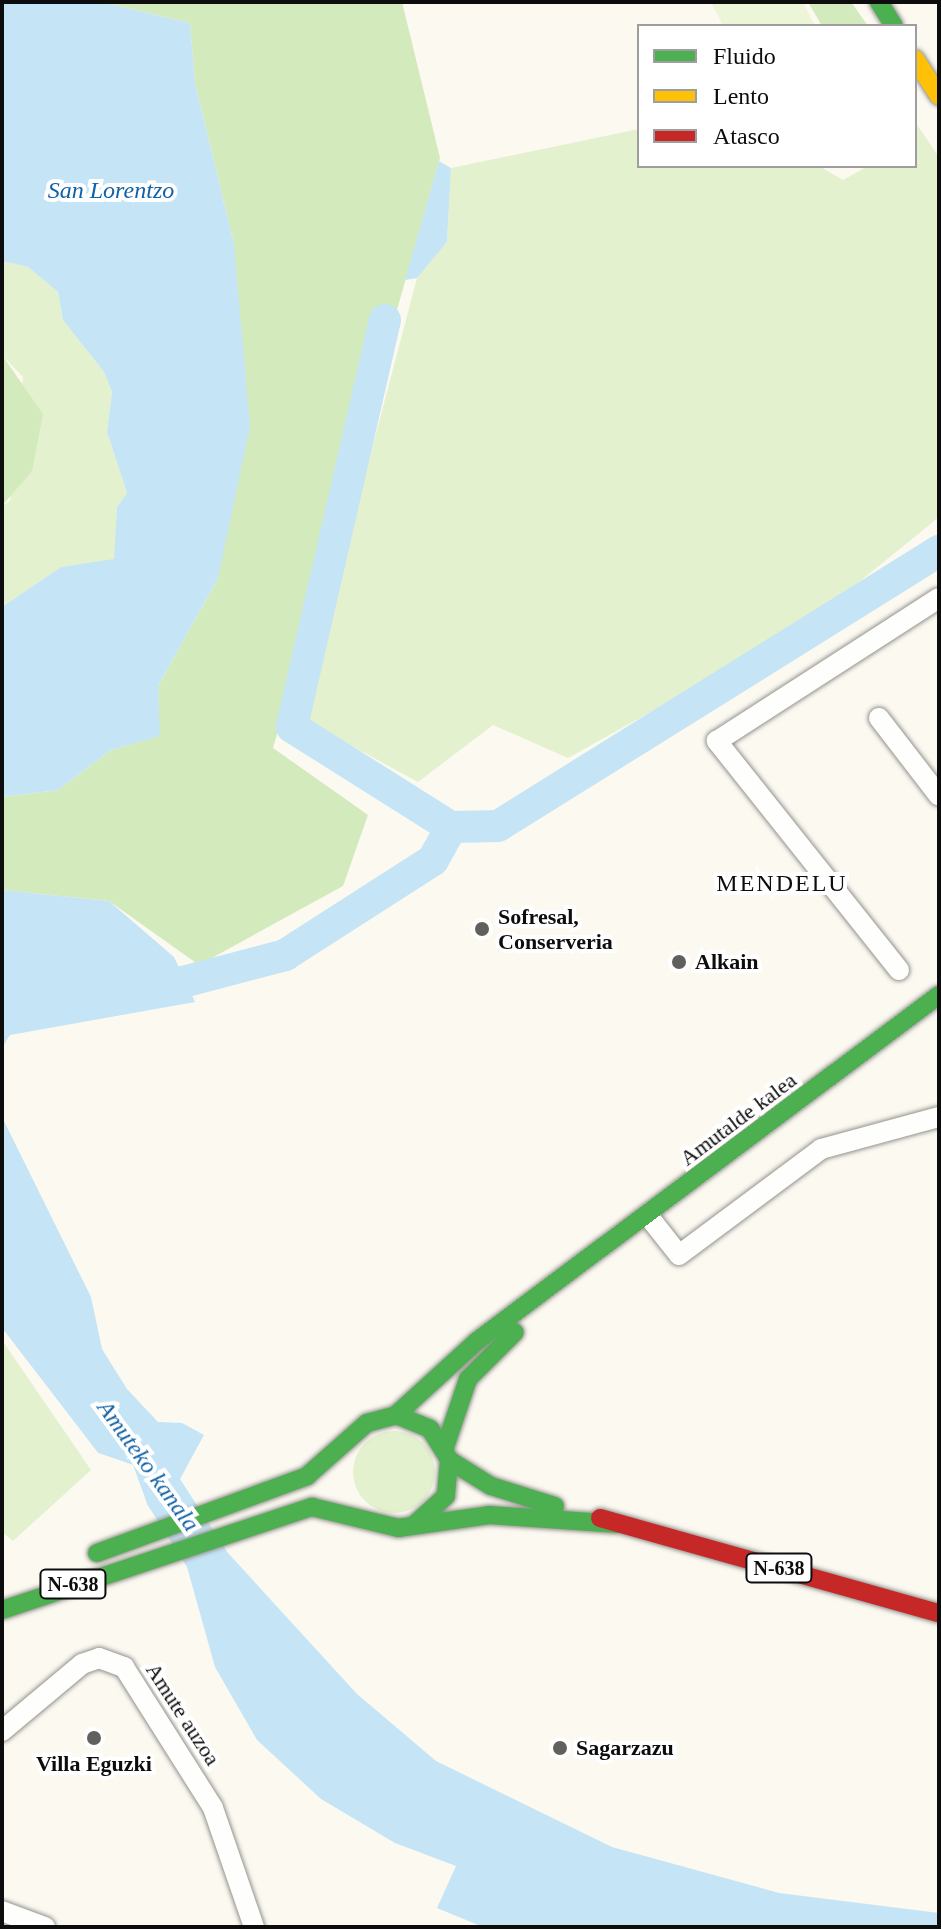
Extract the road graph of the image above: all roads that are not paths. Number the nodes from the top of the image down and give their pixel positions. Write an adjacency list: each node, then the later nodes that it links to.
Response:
1 (879, 2): 2 (main road)
2 (893, 24)
3 (917, 62): 4 (main road)
4 (939, 96)
5 (939, 598): 8 (street)
6 (879, 718): 7 (street)
7 (939, 796)
8 (899, 970)
9 (939, 995): 11 (main road, Amutalde kalea)
10 (939, 1117): 11 (street)
11 (649, 1217): 12 (main road, Amutalde kalea)
12 (566, 1280): 13 (main road, Amutalde kalea); 15 (main road, Amutalde kalea)
13 (396, 1415): 14 (main road, N-638); 15 (main road, N-638)
14 (346, 1442): 16 (main road); 19 (main road, N-638)
15 (447, 1453): 17 (main road); 18 (main road, N-638)
16 (358, 1515): 17 (main road, N-638); 20 (main road, N-638)
17 (415, 1524): 18 (main road, N-638)
18 (619, 1524): 21 (main road, N-638)
19 (2, 1592)
20 (2, 1610)
21 (939, 1613)
22 (2, 1731): 25 (street, Amute auzoa)
23 (2, 1911): 24 (street)
24 (45, 1927)
25 (254, 1927)

